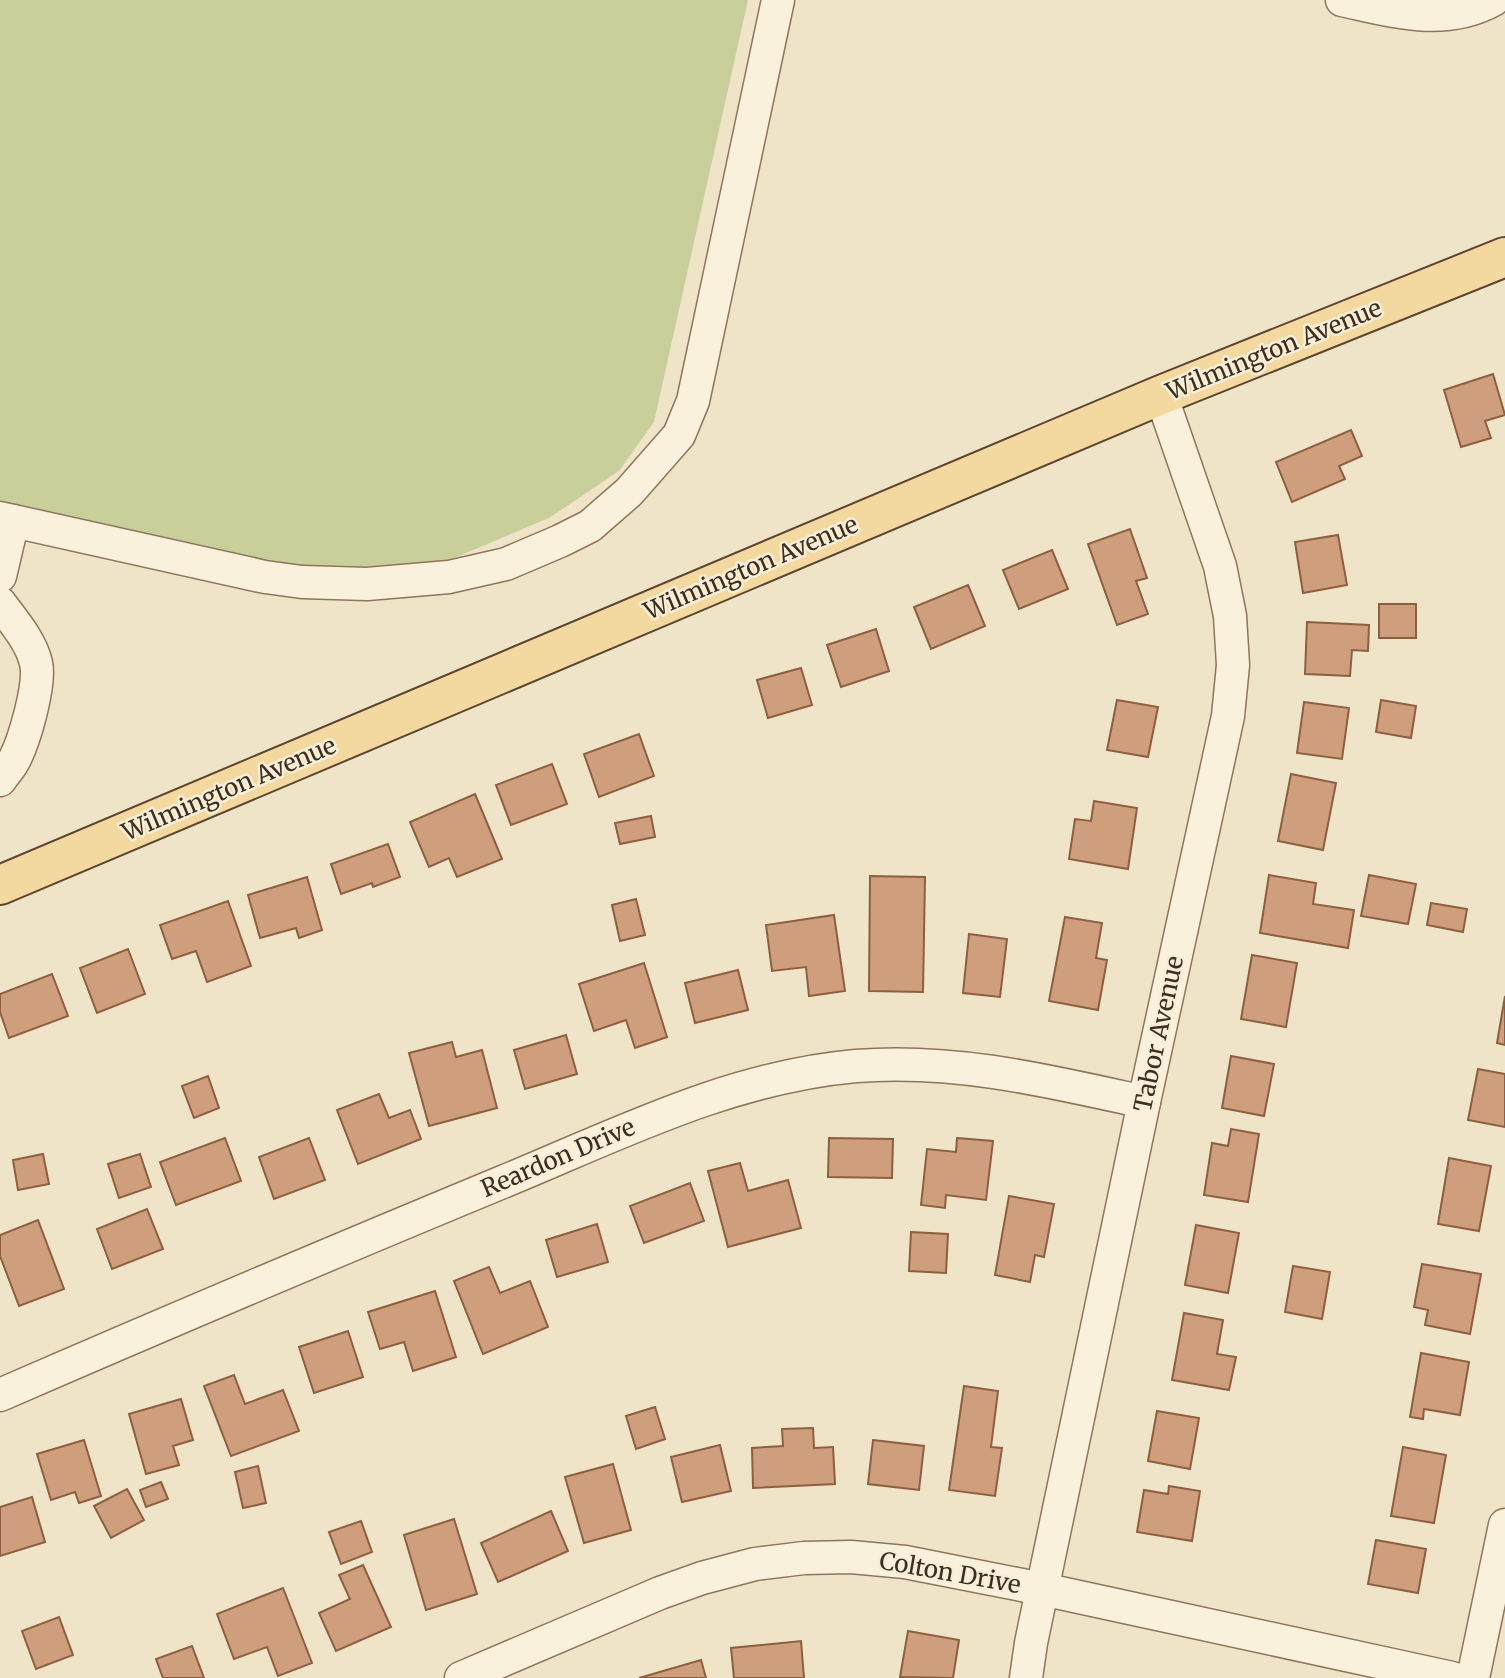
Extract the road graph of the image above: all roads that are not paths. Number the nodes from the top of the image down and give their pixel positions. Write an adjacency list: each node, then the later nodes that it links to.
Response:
1 (778, 0): 6 (street)
2 (1342, 0): 3 (street)
3 (1493, 0)
4 (1505, 257): 5 (main road, Wilmington Avenue)
5 (1161, 395): 10 (main road, Wilmington Avenue); 11 (street, Tabor Avenue)
6 (7, 520): 7 (street)
7 (0, 576)
8 (0, 603): 9 (street)
9 (0, 780)
10 (0, 885)
11 (1144, 1102): 12 (street, Reardon Drive); 14 (street, Tabor Avenue)
12 (0, 1395)
13 (1505, 1525): 18 (street)
14 (1042, 1589): 15 (street, Colton Drive); 16 (street, Tabor Avenue); 17 (street, Colton Drive)
15 (461, 1678)
16 (1026, 1678)
17 (1452, 1678)
18 (1473, 1678)

